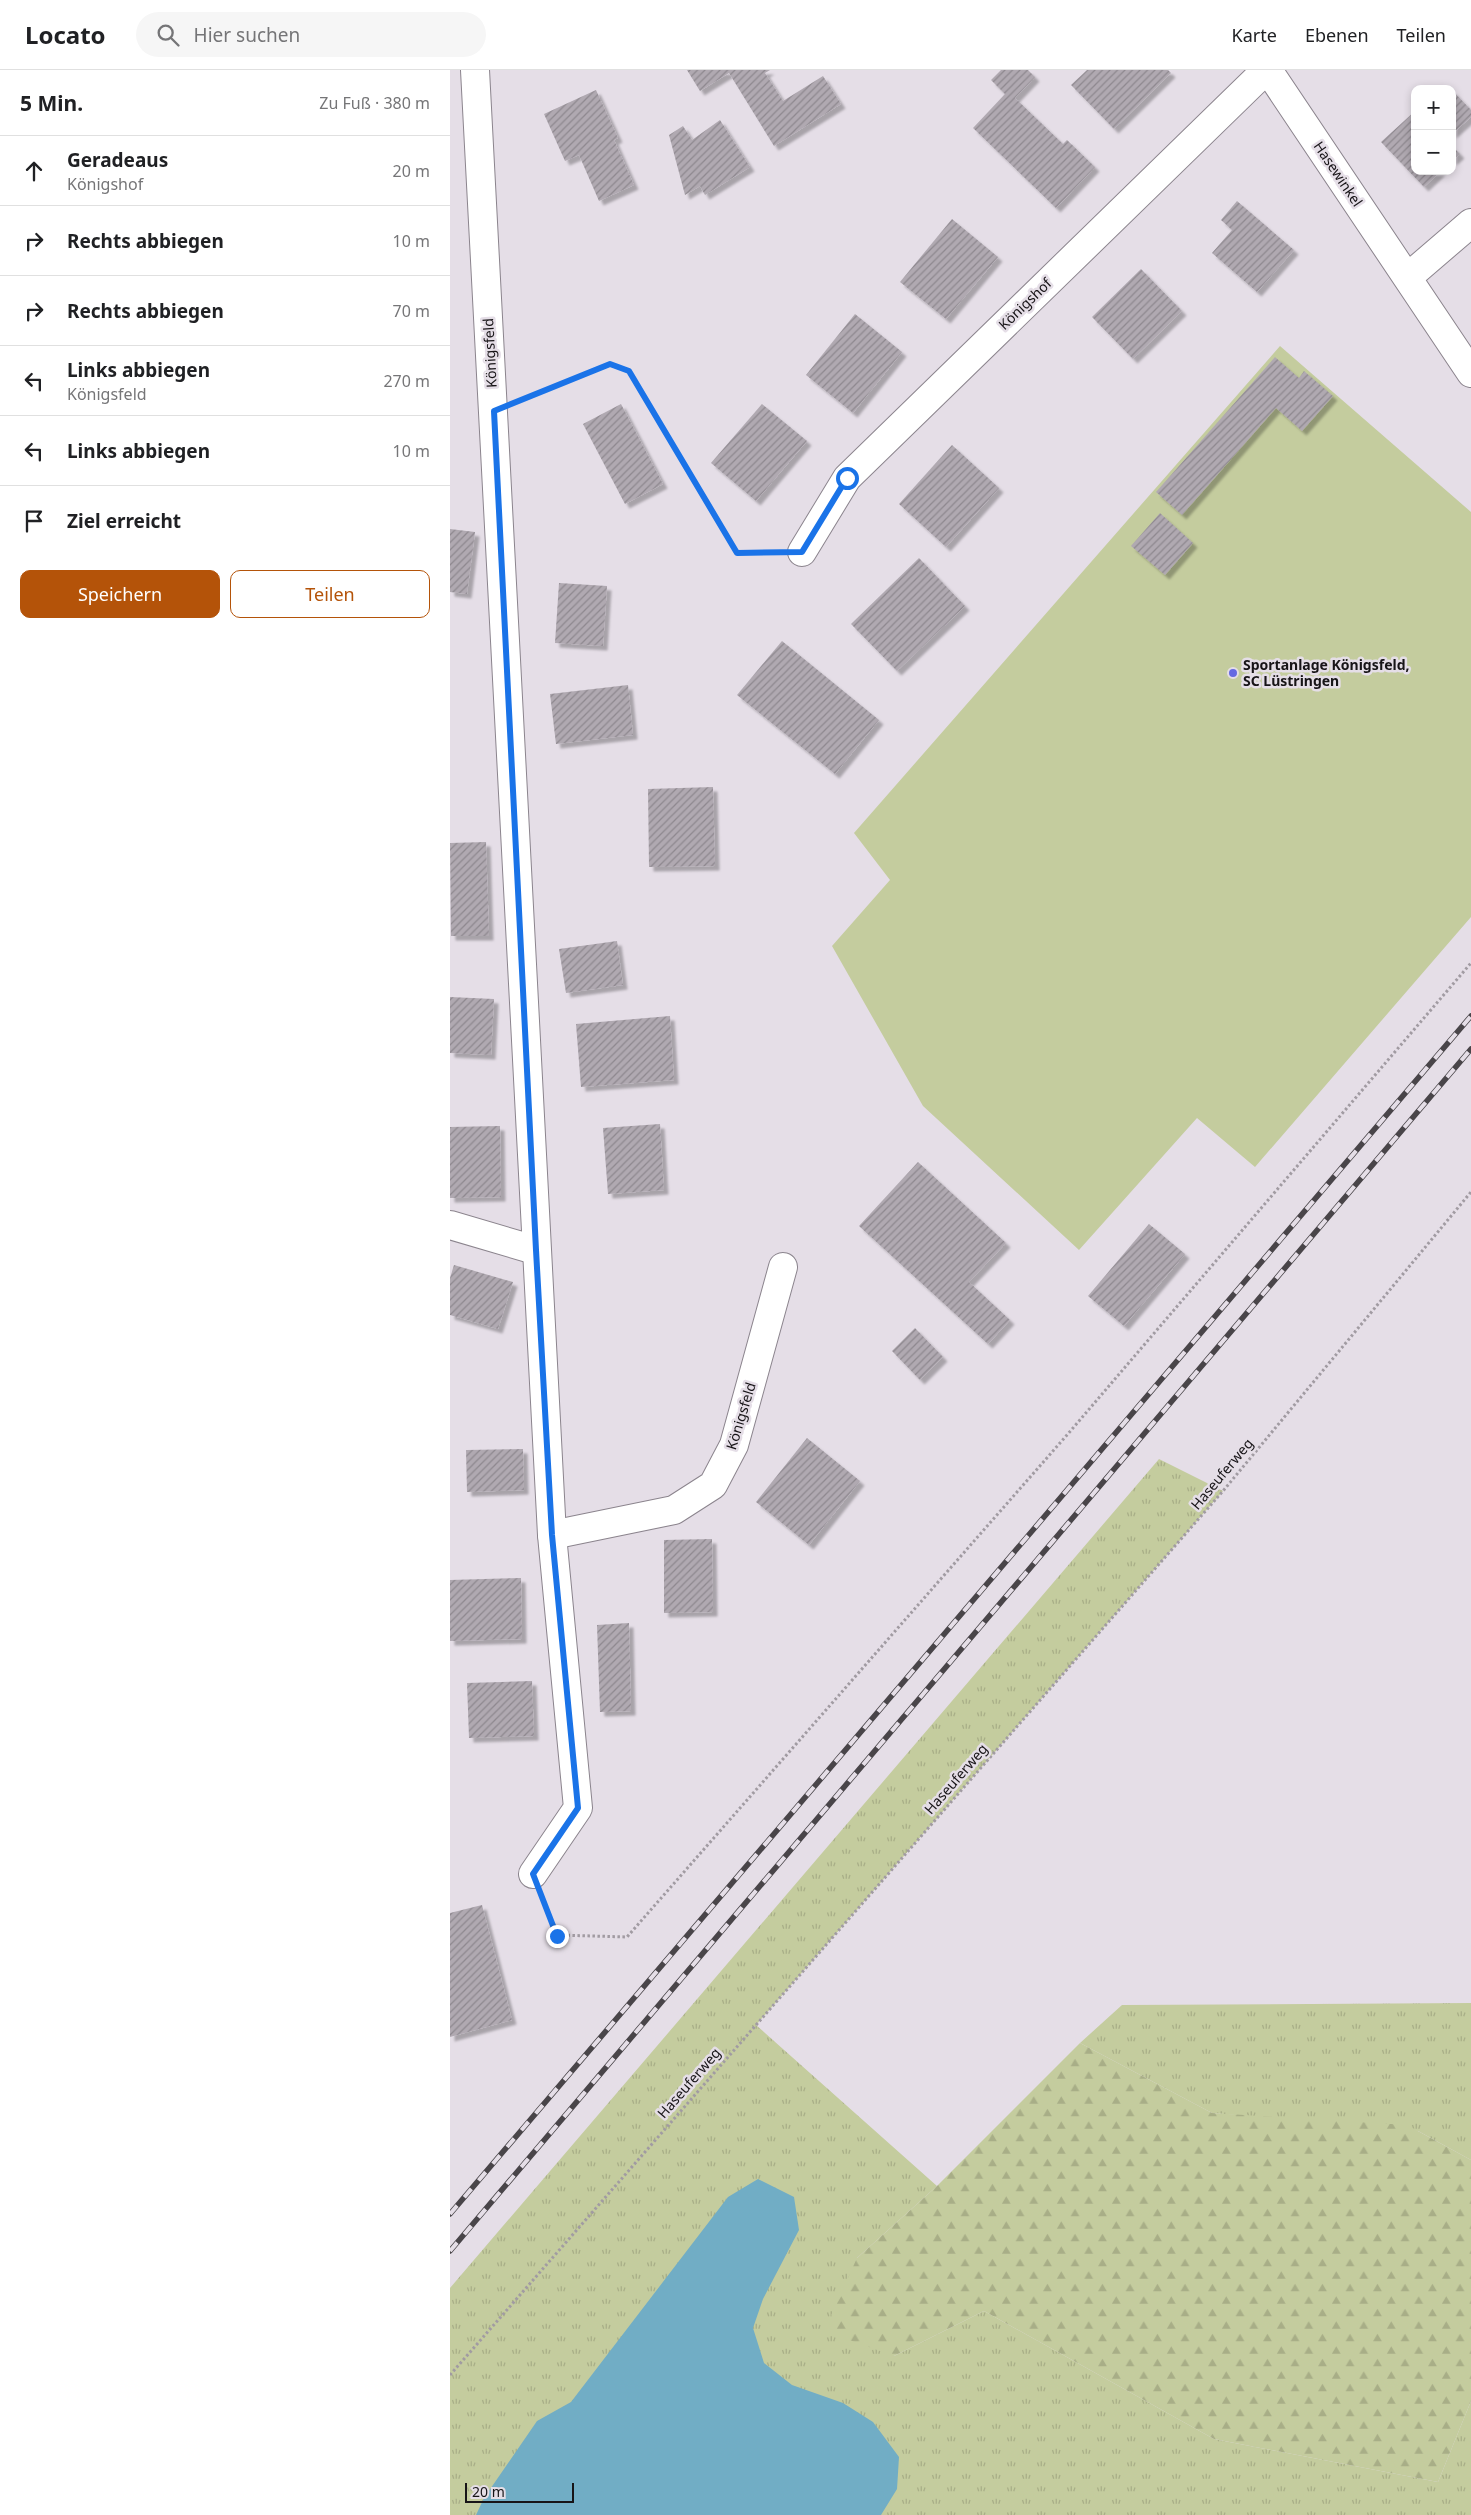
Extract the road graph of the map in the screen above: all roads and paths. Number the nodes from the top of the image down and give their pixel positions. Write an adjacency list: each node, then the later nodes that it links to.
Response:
1 (475, 70): 6 (street, Königsfeld)
2 (1267, 70): 4 (street, Hasewinkel); 7 (street, Königshof)
3 (1471, 223): 4 (street)
4 (1408, 277): 5 (street, Hasewinkel)
5 (1471, 373)
6 (494, 411): 7 (path); 11 (street, Königsfeld)
7 (802, 552)
8 (1471, 963): 14 (path)
9 (1471, 1192): 15 (path, Haseuferweg)
10 (450, 1225): 11 (street)
11 (536, 1250): 13 (street, Königsfeld)
12 (783, 1267): 13 (street, Königsfeld)
13 (552, 1535): 14 (street, Königsfeld)
14 (533, 1874)
15 (450, 2375)

